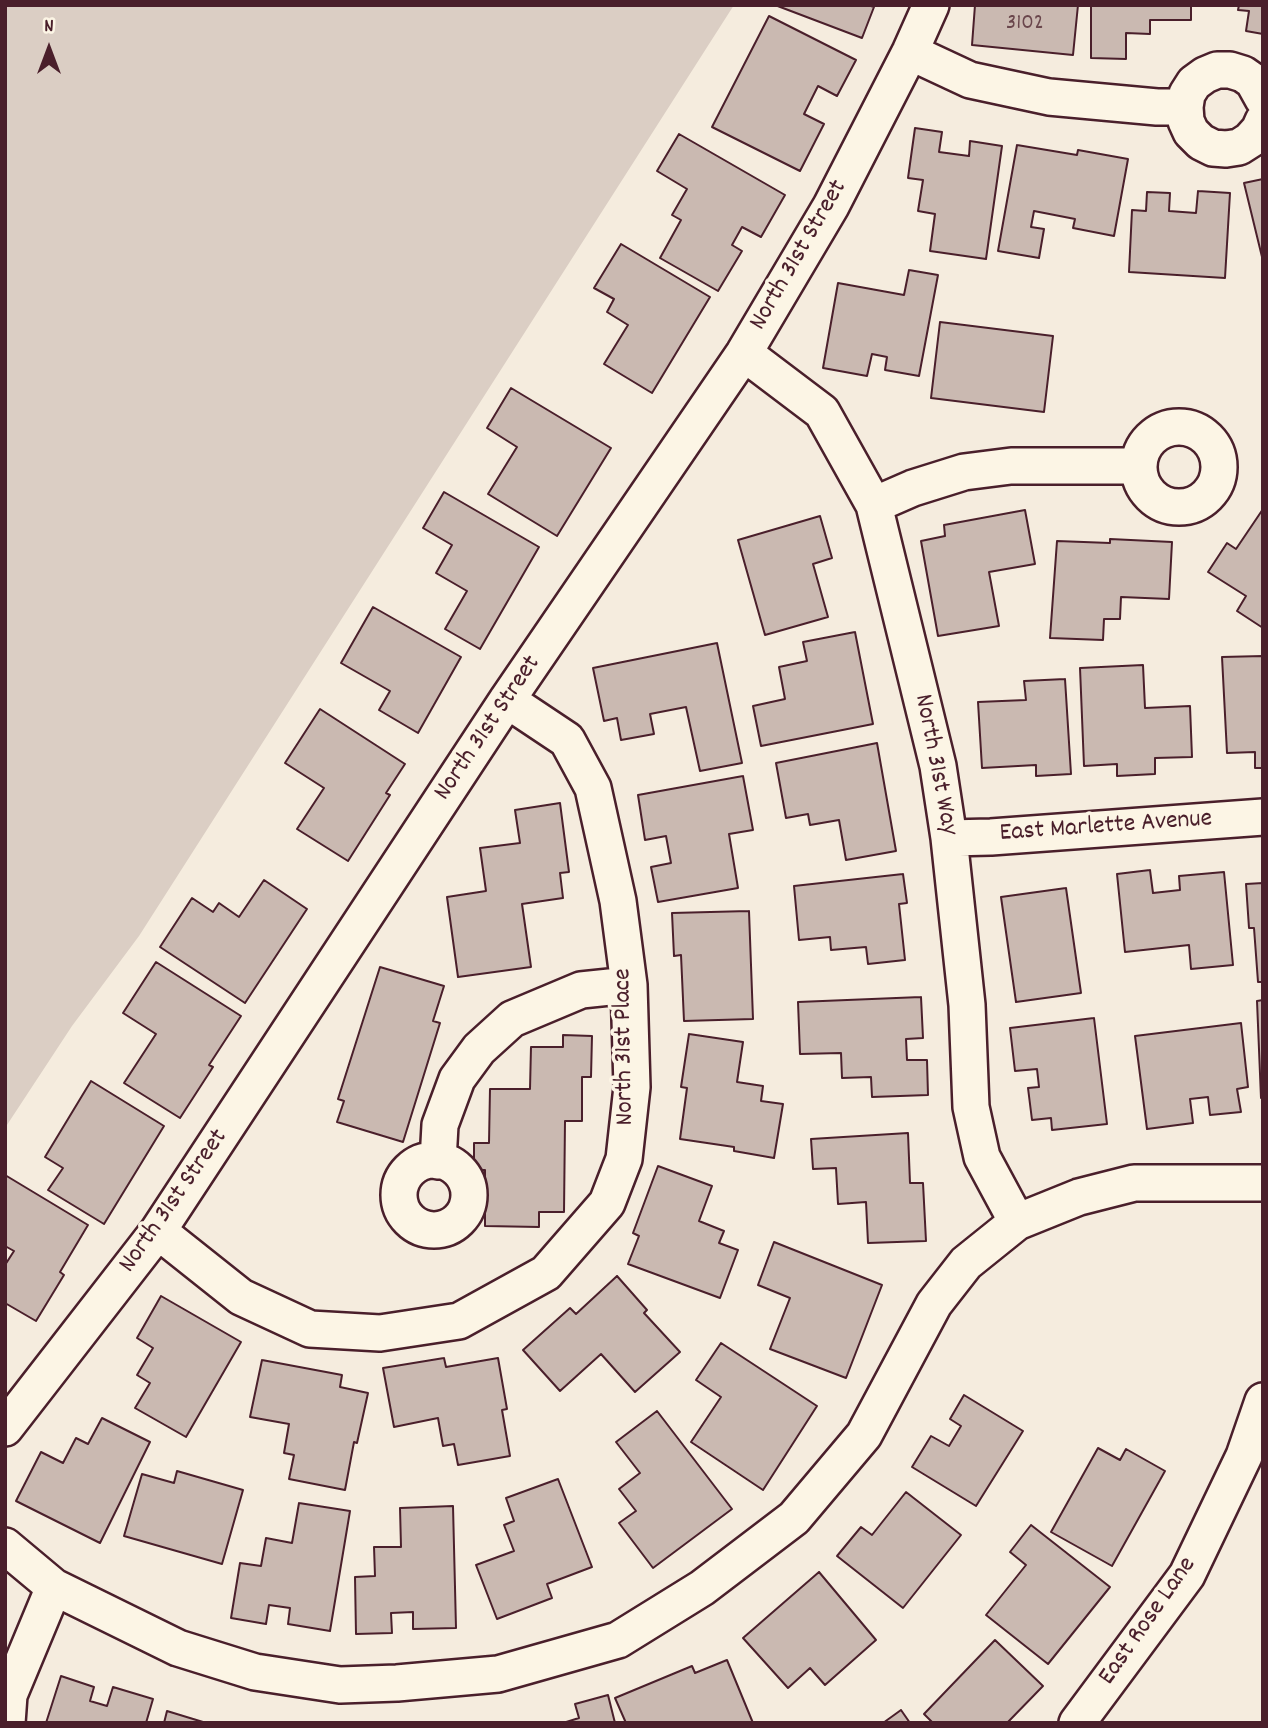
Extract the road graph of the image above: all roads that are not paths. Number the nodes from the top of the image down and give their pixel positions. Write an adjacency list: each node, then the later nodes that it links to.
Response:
1 (931, 5): 2 (street, North 31st Street)
2 (910, 52): 4 (street); 6 (street, North 31st Street)
3 (1263, 99): 4 (street)
4 (1185, 107): 5 (street)
5 (1263, 121)
6 (744, 353): 8 (street, North 31st Way); 9 (street, North 31st Street)
7 (1139, 466): 8 (street)
8 (874, 505): 11 (street, North 31st Way)
9 (507, 700): 12 (street, North 31st Place); 16 (street, North 31st Street)
10 (1263, 817): 11 (street, East Marlette Avenue)
11 (949, 838): 15 (street, North 31st Way)
12 (629, 985): 13 (street); 16 (street, North 31st Place)
13 (438, 1161)
14 (1263, 1183): 15 (street)
15 (1017, 1222): 21 (street)
16 (158, 1231): 18 (street, North 31st Street)
17 (1263, 1401): 19 (street, East Rose Lane)
18 (5, 1428)
19 (1254, 1460): 23 (street, East Rose Lane)
20 (5, 1546): 21 (street)
21 (54, 1587): 22 (street)
22 (7, 1723)
23 (1077, 1723)

